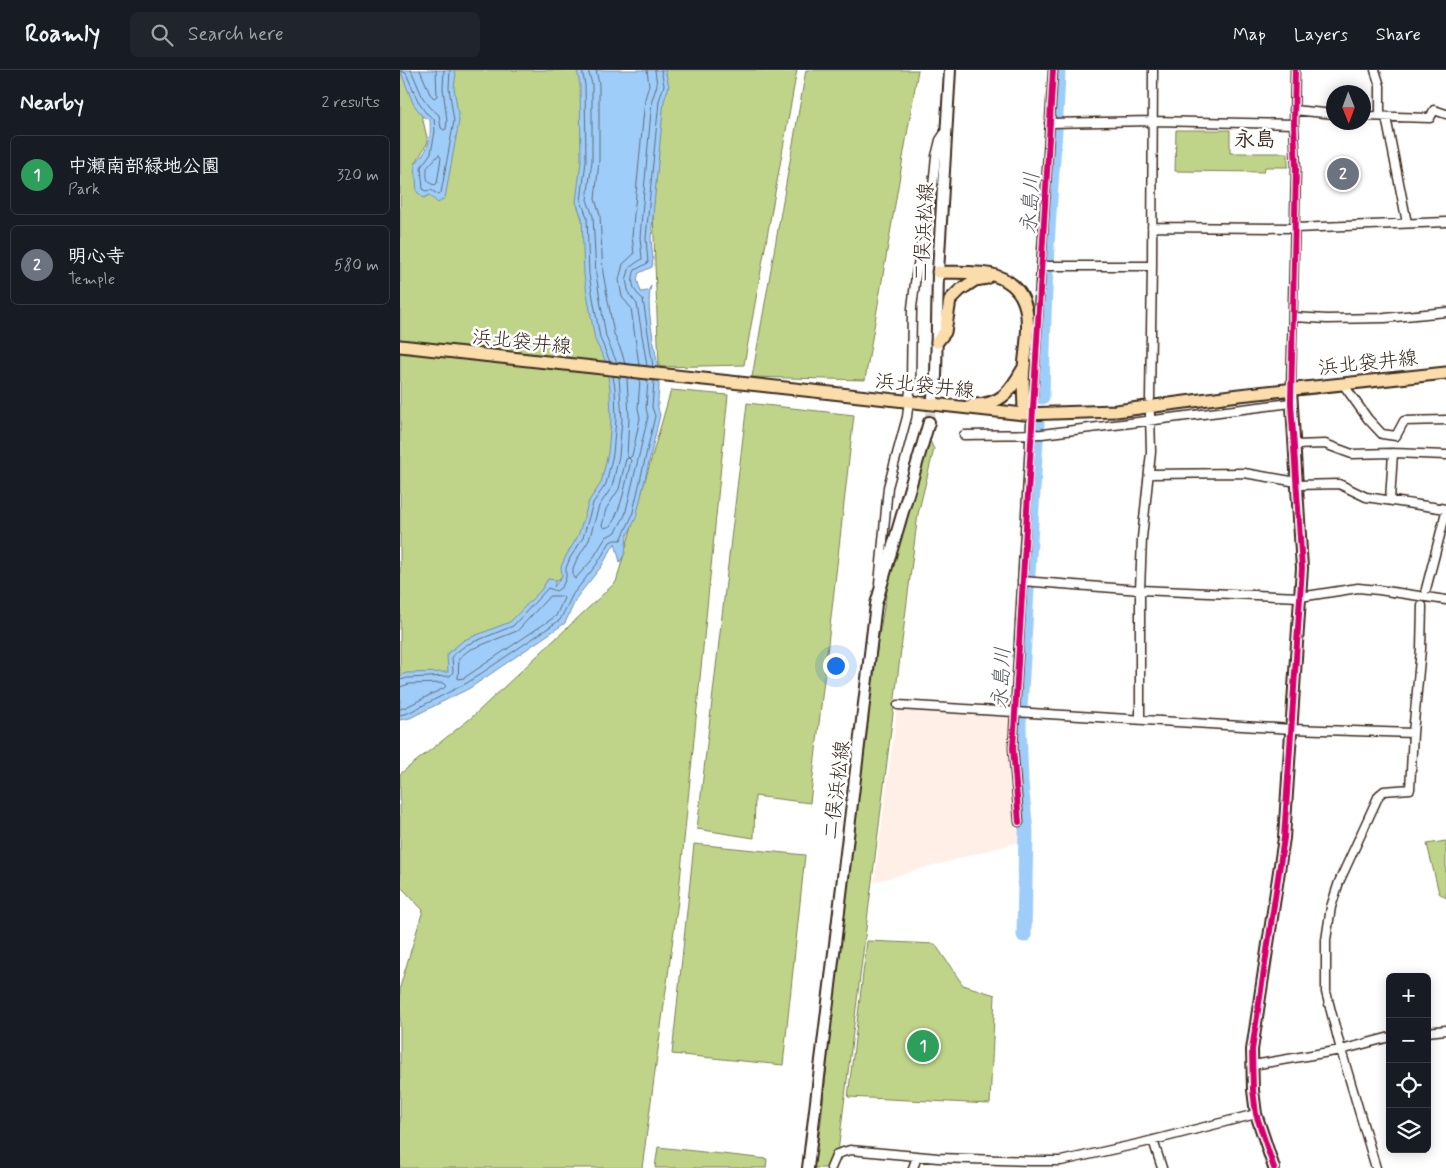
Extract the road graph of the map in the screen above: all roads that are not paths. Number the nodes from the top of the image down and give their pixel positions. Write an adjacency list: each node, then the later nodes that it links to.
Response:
1 (950, 70): 14 (main road, 二俣浜松線)
2 (1053, 70): 12 (street)
3 (1153, 70): 11 (street)
4 (1295, 70): 6 (street)
5 (1375, 70): 10 (street)
6 (1294, 110): 7 (street); 13 (street)
7 (1326, 113)
8 (1446, 114): 10 (street)
9 (1371, 116): 10 (street)
10 (1383, 117): 16 (street)
11 (1153, 121): 12 (street); 13 (street); 17 (street)
12 (1049, 122): 19 (street)
13 (1294, 124): 18 (street)
14 (946, 131): 21 (main road, 二俣浜松線); 34 (street)
15 (1446, 222): 16 (street)
16 (1407, 223): 18 (street)
17 (1152, 227): 18 (street); 20 (street)
18 (1295, 228): 24 (street)
19 (1044, 265): 20 (street); 32 (street)
20 (1152, 266): 33 (street)
21 (938, 272): 22 (main road); 25 (main road, 二俣浜松線)
22 (996, 276): 25 (main road); 27 (main road)
23 (1446, 312): 24 (street)
24 (1294, 317): 30 (street)
25 (937, 342): 31 (main road, 二俣浜松線)
26 (400, 346): 34 (main road, 浜北袋井線)
27 (1023, 369): 36 (main road); 38 (main road)
28 (1446, 373): 29 (main road, 浜北袋井線)
29 (1343, 384): 30 (main road, 浜北袋井線); 39 (street)
30 (1291, 390): 35 (main road); 38 (main road, 浜北袋井線)
31 (933, 397)
32 (1033, 397)
33 (1150, 398)
34 (902, 401): 36 (main road, 浜北袋井線); 53 (street)
35 (1291, 403): 37 (street); 43 (main road)
36 (946, 406): 38 (main road, 浜北袋井線)
37 (1150, 417): 41 (street); 46 (street)
38 (1028, 418): 41 (street)
39 (1446, 420)
40 (929, 422): 53 (main road, 二俣浜松線)
41 (1031, 434): 42 (street); 50 (street)
42 (964, 435)
43 (1294, 445): 44 (street); 47 (main road)
44 (1393, 453): 45 (street); 48 (street)
45 (1446, 455)
46 (1150, 474): 47 (street); 52 (street)
47 (1296, 484): 48 (street); 54 (main road)
48 (1390, 500): 49 (street)
49 (1446, 511): 51 (street)
50 (1025, 582): 52 (street); 58 (street)
51 (1426, 589)
52 (1140, 590): 54 (street); 59 (street)
53 (878, 593): 71 (main road, 二俣浜松線)
54 (1300, 597): 55 (street); 60 (main road)
55 (1446, 600)
56 (1422, 606): 61 (street)
57 (898, 705): 58 (street)
58 (1017, 712): 59 (street); 62 (street)
59 (1140, 719): 60 (street)
60 (1292, 729): 61 (street); 67 (main road)
61 (1413, 733): 66 (street)
62 (1019, 822)
63 (1446, 1030): 64 (street)
64 (1431, 1032)
65 (1386, 1037): 66 (street)
66 (1341, 1050): 67 (street); 76 (street)
67 (1253, 1065): 68 (main road)
68 (1256, 1114): 69 (street); 75 (main road)
69 (1153, 1140): 70 (street); 74 (street)
70 (917, 1157): 72 (street); 73 (street)
71 (808, 1168)
72 (831, 1168)
73 (913, 1168)
74 (1162, 1168)
75 (1274, 1168)
76 (1376, 1168)

